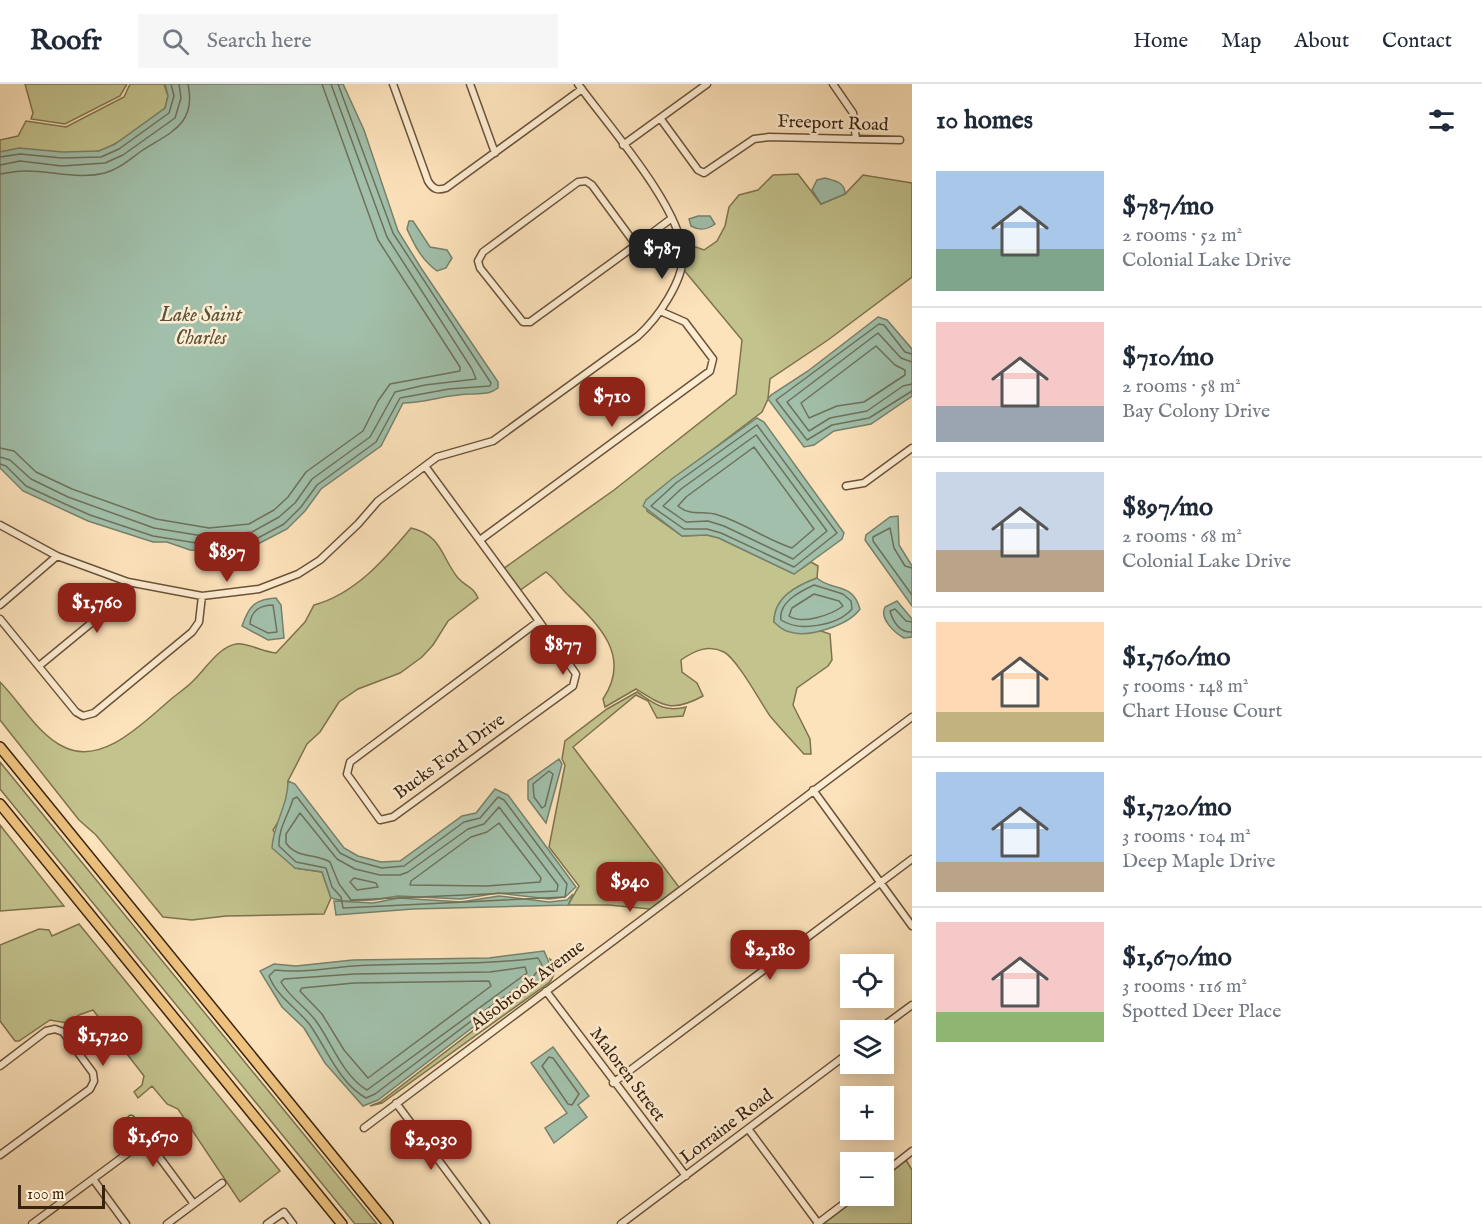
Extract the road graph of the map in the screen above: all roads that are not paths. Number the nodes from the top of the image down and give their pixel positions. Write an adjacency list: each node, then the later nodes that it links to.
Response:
1 (393, 84): 10 (street)
2 (470, 84): 10 (street)
3 (707, 84): 6 (street)
4 (833, 84): 7 (street)
5 (580, 87): 9 (street); 10 (street)
6 (660, 118): 7 (street, Freeport Road); 9 (street)
7 (856, 139): 8 (street, Freeport Road)
8 (900, 140)
9 (623, 145): 11 (street)
10 (495, 153)
11 (672, 218): 12 (street); 13 (street)
12 (636, 245): 12 (street)
13 (660, 311): 15 (street); 18 (street)
14 (912, 448): 16 (street)
15 (425, 466): 18 (street, Bucks Ford Drive); 21 (street)
16 (846, 486)
17 (0, 525): 19 (street)
18 (480, 540): 24 (street, Bucks Ford Drive)
19 (57, 556): 20 (street); 22 (street)
20 (128, 582): 21 (street); 25 (street)
21 (202, 596): 25 (street)
22 (0, 605)
23 (0, 620): 25 (street)
24 (539, 621): 24 (street, Bucks Ford Drive)
25 (39, 666)
26 (912, 717): 28 (street, Alsobrook Avenue)
27 (0, 747): 59 (highway)
28 (813, 790): 31 (street); 33 (street, Alsobrook Avenue)
29 (0, 804): 58 (highway)
30 (912, 859): 31 (street)
31 (880, 883): 32 (street); 38 (street)
32 (912, 926)
33 (546, 991): 38 (street, Maloren Street); 39 (street, Alsobrook Avenue)
34 (912, 1005): 35 (street)
35 (892, 1020)
36 (840, 1060): 42 (street, Lorraine Road)
37 (0, 1066): 45 (street)
38 (614, 1083): 47 (street, Maloren Street)
39 (396, 1103): 41 (street, Alsobrook Avenue); 60 (street)
40 (131, 1119): 43 (street)
41 (364, 1128)
42 (749, 1130): 47 (street, Lorraine Road); 62 (street)
43 (147, 1139): 48 (street); 50 (street)
44 (912, 1151): 46 (street)
45 (0, 1155)
46 (894, 1165)
47 (686, 1176): 61 (street, Lorraine Road)
48 (93, 1179): 52 (street); 54 (street)
49 (222, 1183): 50 (street)
50 (194, 1204): 55 (street)
51 (841, 1206): 62 (street)
52 (41, 1222): 53 (street)
53 (32, 1224)
54 (126, 1224)
55 (167, 1224)
56 (267, 1224): 57 (street)
57 (294, 1224)
58 (342, 1224)
59 (388, 1224)
60 (486, 1224)
61 (621, 1224)
62 (817, 1224)

